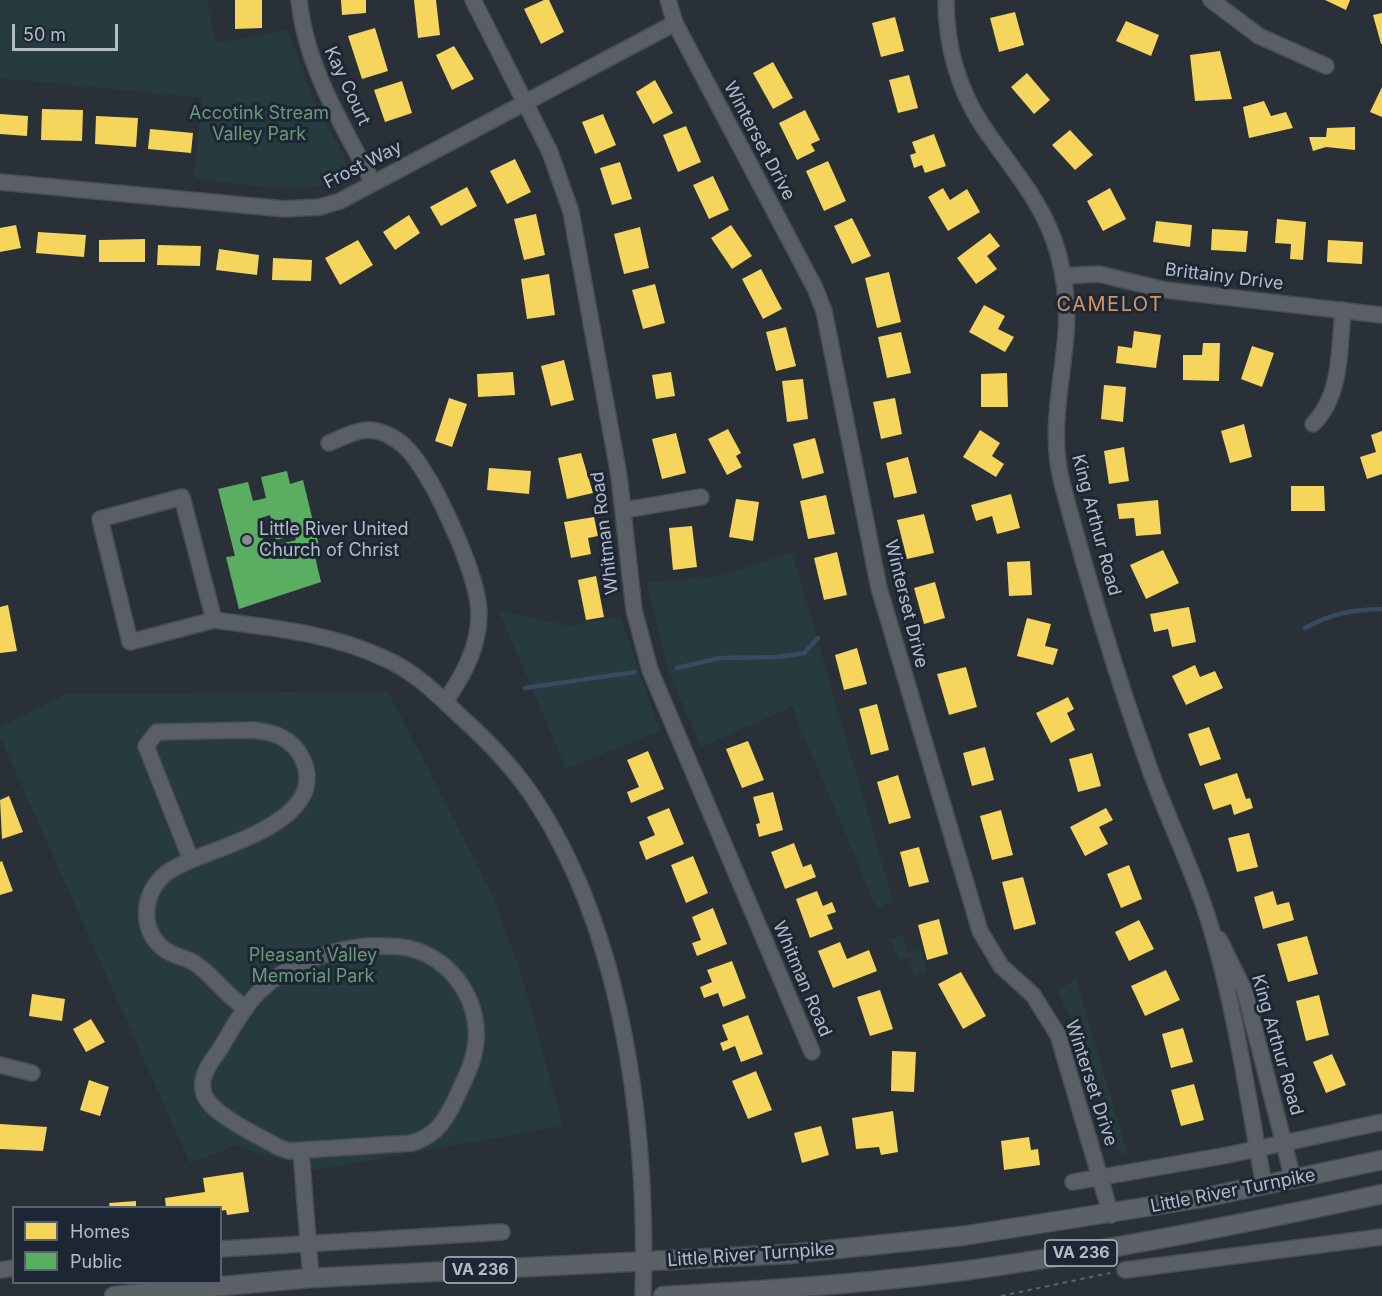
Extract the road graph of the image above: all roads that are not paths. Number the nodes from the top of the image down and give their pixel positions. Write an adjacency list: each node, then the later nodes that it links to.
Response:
1 (299, 0): 10 (street, Kay Court)
2 (473, 0): 8 (street, Whitman Road)
3 (668, 0): 6 (street, Winterset Drive)
4 (946, 0): 11 (street, King Arthur Road)
5 (1211, 0): 7 (street)
6 (675, 23): 8 (street, Frost Way); 31 (street, Winterset Drive)
7 (1326, 66)
8 (525, 102): 10 (street, Frost Way); 17 (street, Whitman Road)
9 (0, 182): 10 (street, Frost Way)
10 (373, 183)
11 (1063, 276): 12 (street, Brittainy Drive); 21 (street, King Arthur Road)
12 (1343, 310): 13 (street, Brittainy Drive); 14 (street)
13 (1382, 315)
14 (1313, 424)
15 (329, 443): 19 (street)
16 (701, 498): 17 (street)
17 (625, 510): 23 (street, Whitman Road)
18 (214, 620): 18 (street); 19 (street)
19 (445, 702): 41 (street)
20 (191, 860): 20 (street); 22 (street)
21 (1211, 927): 27 (street, King Arthur Road); 28 (street, King Arthur Road)
22 (246, 1008): 29 (street); 29 (street)
23 (812, 1052)
24 (0, 1065): 25 (street)
25 (32, 1073)
26 (1382, 1122): 27 (street)
27 (1284, 1143): 28 (street); 32 (street, King Arthur Road)
28 (1257, 1149): 31 (street); 34 (street, King Arthur Road)
29 (301, 1151): 39 (street)
30 (1382, 1160): 32 (main road, Little River Turnpike / VA 236)
31 (1101, 1178): 33 (street); 36 (street, Winterset Drive)
32 (1293, 1179): 34 (main road, Little River Turnpike / VA 236)
33 (1073, 1182)
34 (1264, 1185): 36 (main road, Little River Turnpike / VA 236)
35 (1382, 1194): 46 (main road, Little River Turnpike / VA 236)
36 (1111, 1215): 41 (main road, Little River Turnpike / VA 236)
37 (502, 1232): 39 (street)
38 (1382, 1237): 42 (street)
39 (308, 1242): 40 (street); 43 (street)
40 (222, 1249)
41 (644, 1262): 43 (main road, Little River Turnpike / VA 236); 45 (street)
42 (1125, 1270)
43 (310, 1278): 44 (main road, Little River Turnpike / VA 236)
44 (114, 1296)
45 (643, 1296)
46 (663, 1296)

